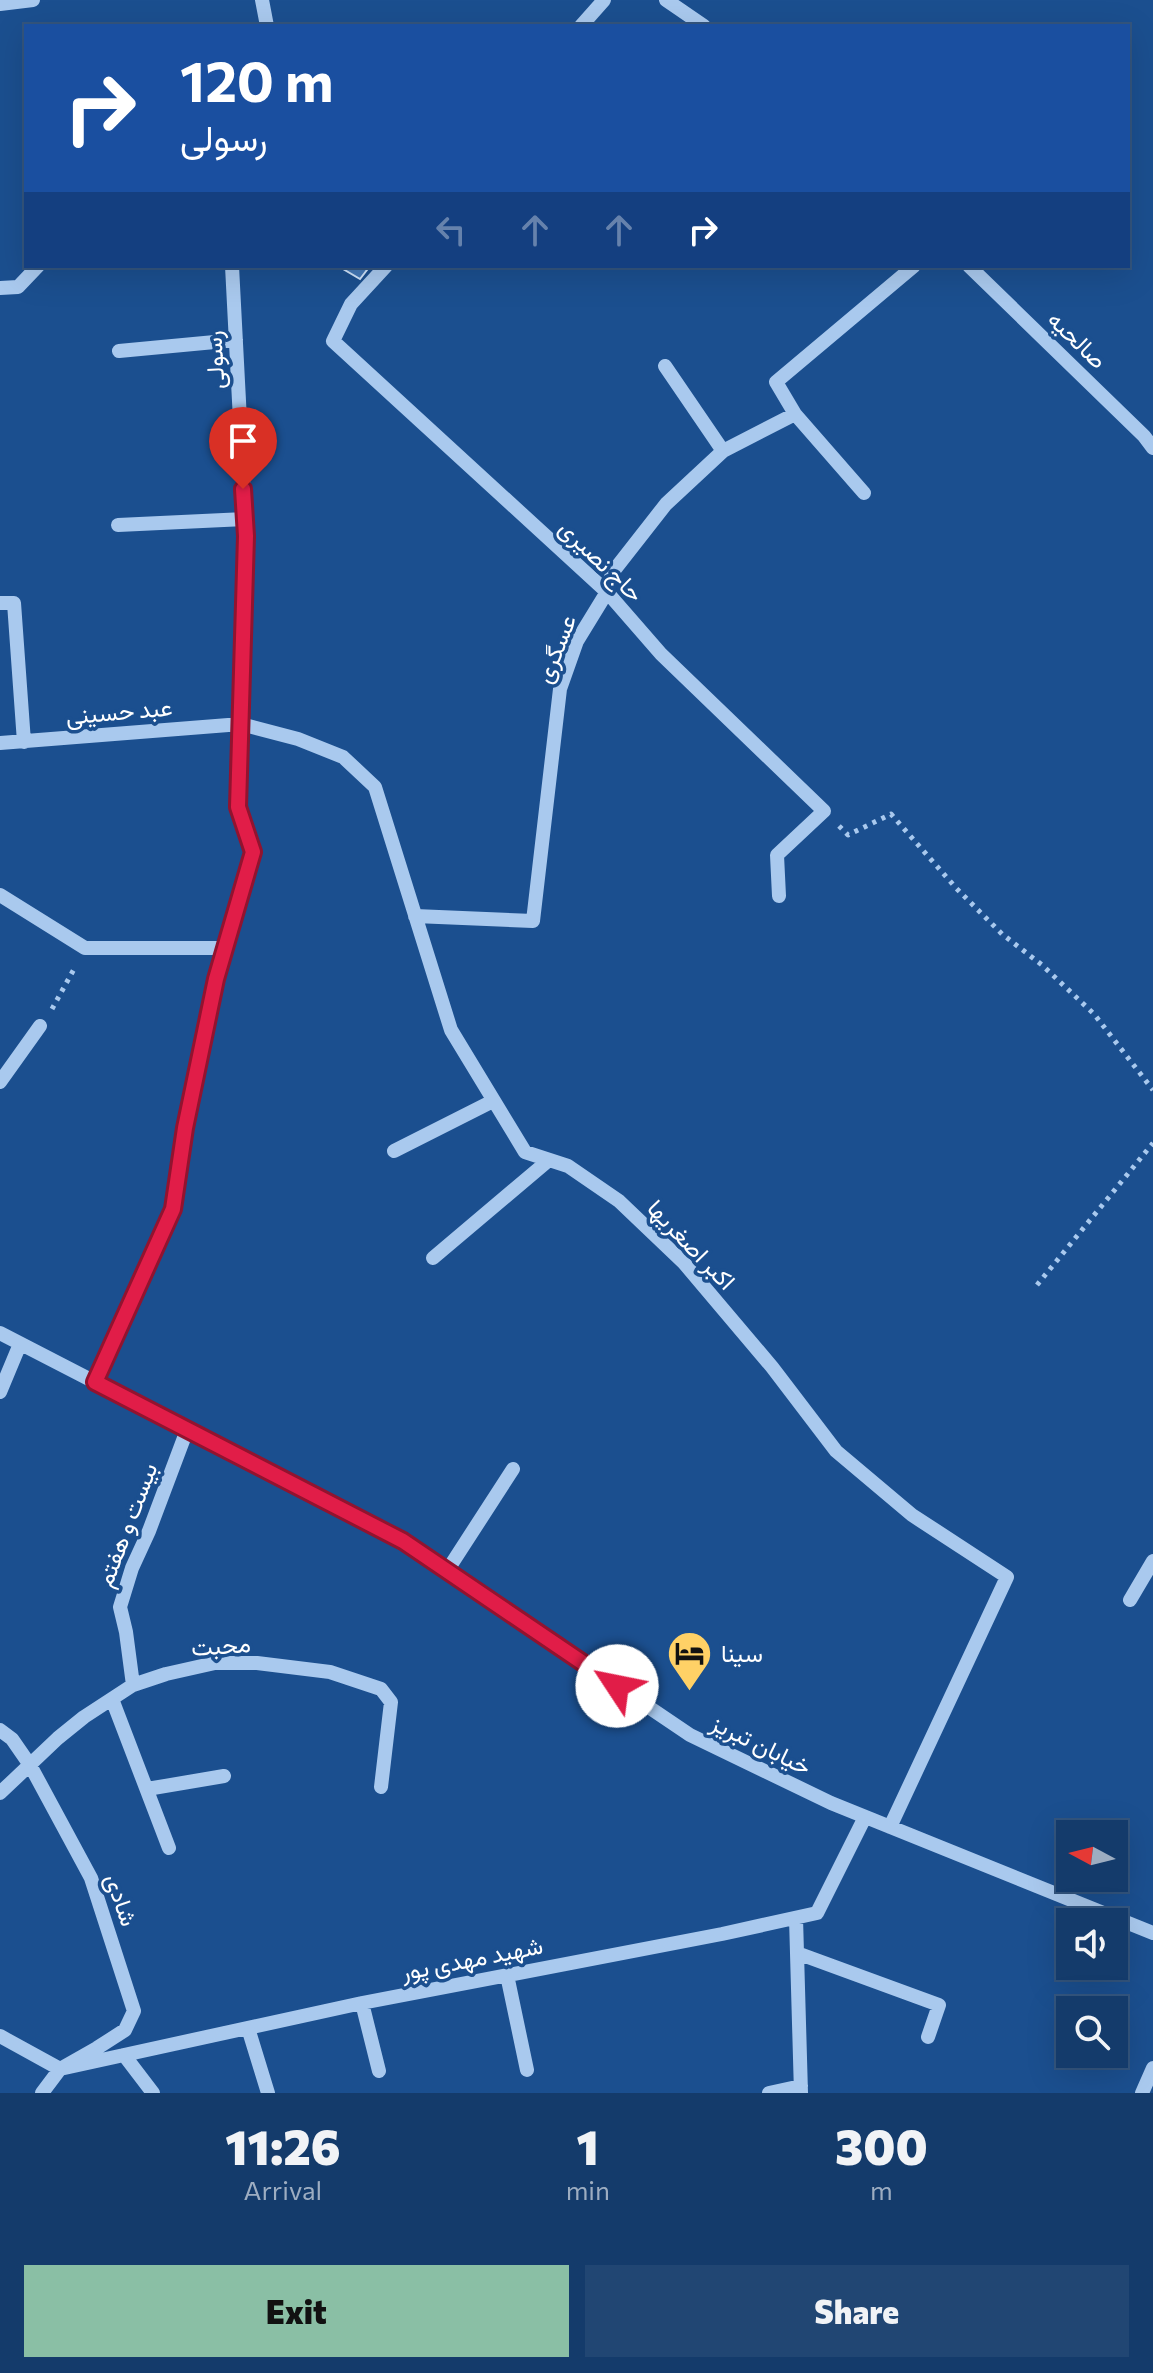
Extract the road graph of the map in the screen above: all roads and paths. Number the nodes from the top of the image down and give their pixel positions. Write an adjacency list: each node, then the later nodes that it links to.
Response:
1 (33, 0): 5 (street)
2 (262, 0): 6 (street)
3 (604, 0): 7 (street)
4 (666, 0): 8 (street)
5 (0, 4)
6 (267, 24)
7 (583, 24)
8 (701, 24)
9 (36, 268): 14 (street)
10 (232, 268): 15 (street, رسولی)
11 (384, 268): 24 (street, حاج نصیری)
12 (912, 268): 18 (street)
13 (971, 268): 19 (street, صالحیه)
14 (0, 288)
15 (236, 340): 16 (street); 22 (street, رسولی)
16 (119, 351)
17 (665, 366): 20 (street)
18 (795, 414): 20 (street, عسگری); 21 (street)
19 (1153, 448)
20 (723, 451): 24 (street, عسگری)
21 (864, 493)
22 (245, 519): 23 (street); 26 (street, رسولی)
23 (118, 525)
24 (607, 592): 29 (street, حاج نصیری); 32 (street, عسگری)
25 (0, 603): 27 (street)
26 (241, 724): 27 (street, عبد حسینی); 32 (street, اکبر اصغریها); 34 (street, رسولی)
27 (24, 742): 28 (street, عبد حسینی)
28 (0, 743)
29 (824, 811): 31 (street); 37 (path)
30 (0, 895): 33 (street)
31 (779, 896)
32 (415, 916): 38 (street, اکبر اصغریها)
33 (85, 948): 34 (street); 35 (path)
34 (224, 948): 46 (street, رسولی)
35 (40, 1026): 36 (street)
36 (0, 1082)
37 (1153, 1090)
38 (493, 1101): 40 (street); 41 (street, اکبر اصغریها)
39 (1153, 1143): 43 (path)
40 (394, 1151)
41 (549, 1160): 42 (street); 62 (street, اکبر اصغریها)
42 (433, 1258)
43 (1037, 1285)
44 (0, 1333): 45 (street, خیابان تبریز)
45 (20, 1344): 46 (street, خیابان تبریز); 47 (street)
46 (95, 1382): 48 (street, خیابان تبریز)
47 (0, 1392)
48 (187, 1430): 51 (street, خیابان تبریز); 53 (street, بیست و هفتم)
49 (513, 1469): 51 (street)
50 (1153, 1561): 52 (street)
51 (447, 1571): 61 (street, خیابان تبریز)
52 (1130, 1600)
53 (133, 1685): 54 (street, محبت); 58 (street, محبت)
54 (112, 1699): 56 (street, محبت); 59 (street)
55 (0, 1730): 56 (street, شادی)
56 (30, 1765): 60 (street, محبت); 74 (street, شادی)
57 (224, 1776): 59 (street)
58 (381, 1787)
59 (147, 1789): 63 (street)
60 (0, 1793)
61 (865, 1817): 62 (street, خیابان تبریز); 64 (street, شهید مهدی پور)
62 (890, 1827): 65 (street, خیابان تبریز)
63 (169, 1848)
64 (796, 1918): 66 (street); 67 (street, شهید مهدی پور)
65 (1153, 1933)
66 (797, 1953): 71 (street); 77 (street)
67 (507, 1975): 68 (street, شهید مهدی پور); 75 (street)
68 (362, 2003): 69 (street, شهید مهدی پور); 76 (street)
69 (248, 2028): 72 (street, شهید مهدی پور); 80 (street)
70 (0, 2036): 74 (street)
71 (928, 2037)
72 (124, 2055): 74 (street, شهید مهدی پور); 79 (street)
73 (1153, 2068): 82 (street)
74 (60, 2069): 78 (street)
75 (527, 2070)
76 (379, 2071)
77 (801, 2090): 81 (street)
78 (42, 2093)
79 (153, 2093)
80 (268, 2093)
81 (769, 2093)
82 (1142, 2093)

